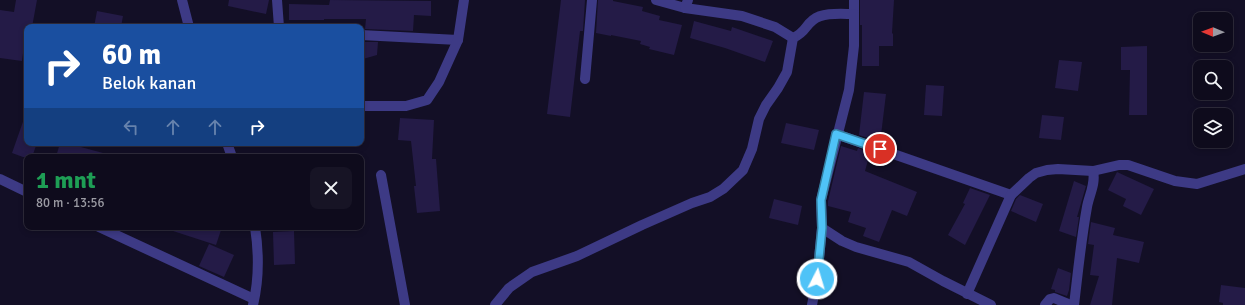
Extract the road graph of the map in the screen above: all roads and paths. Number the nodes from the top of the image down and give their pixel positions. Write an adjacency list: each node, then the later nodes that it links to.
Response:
1 (182, 0): 9 (street)
2 (277, 0): 10 (street)
3 (464, 0): 13 (street)
4 (592, 0): 14 (street)
5 (656, 0): 7 (street)
6 (854, 0): 8 (street)
7 (687, 4): 12 (street)
8 (854, 14): 12 (street); 16 (street)
9 (188, 24)
10 (279, 24)
11 (364, 35): 13 (street)
12 (793, 38): 29 (street)
13 (458, 40): 15 (street)
14 (585, 79)
15 (364, 106)
16 (836, 134): 22 (street); 23 (street)
17 (1245, 170): 18 (street)
18 (1093, 171): 22 (street); 34 (street)
19 (381, 175): 28 (street)
20 (0, 179): 21 (street)
21 (24, 191)
22 (1011, 195): 26 (street)
23 (822, 228): 26 (street); 30 (street)
24 (105, 230): 27 (street)
25 (256, 230): 27 (street)
26 (967, 294): 31 (street)
27 (254, 302)
28 (405, 305)
29 (495, 305)
30 (812, 305)
31 (991, 305)
32 (1045, 305): 33 (street)
33 (1071, 305)
34 (1074, 305)

